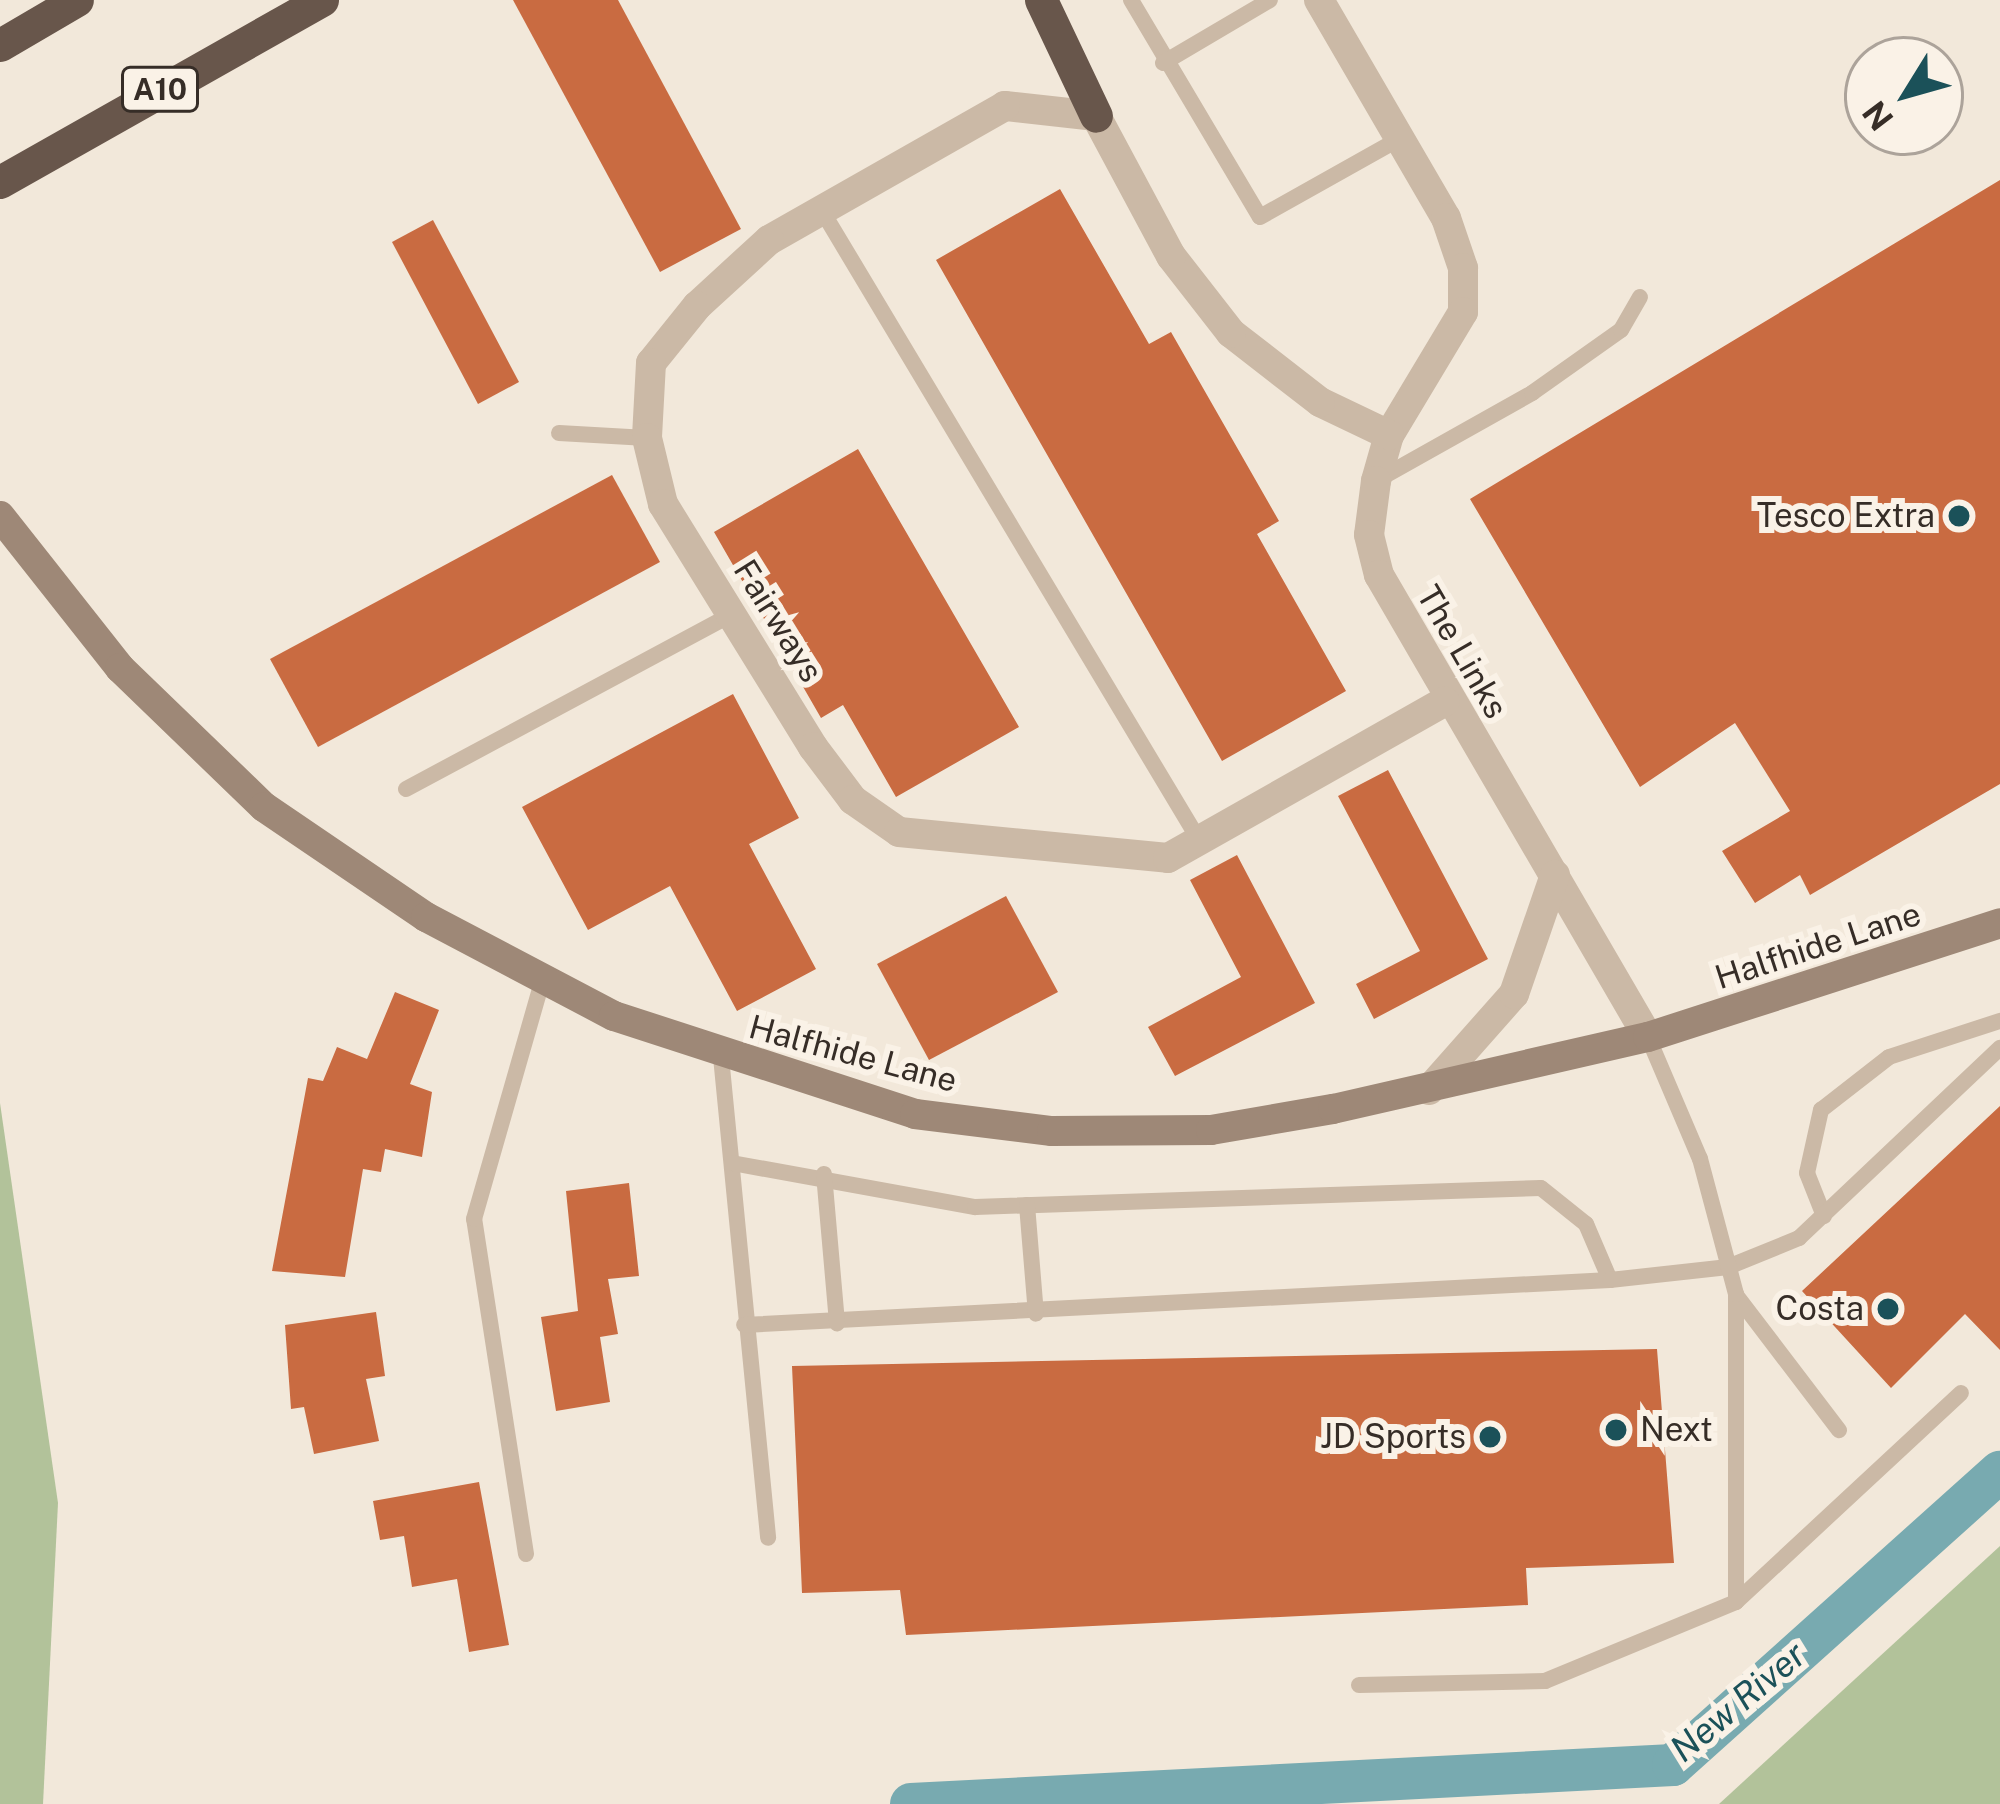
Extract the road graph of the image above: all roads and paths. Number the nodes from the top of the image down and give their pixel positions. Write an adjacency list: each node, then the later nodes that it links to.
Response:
1 (77, 0): 7 (highway)
2 (322, 0): 11 (highway, A10)
3 (1041, 0): 9 (highway)
4 (1131, 0): 8 (lane)
5 (1270, 0): 8 (lane)
6 (1319, 0): 10 (street, The Links)
7 (0, 45)
8 (1163, 63): 10 (lane)
9 (1096, 116): 12 (street, Fairways); 15 (street)
10 (1401, 138): 15 (street, The Links)
11 (0, 182)
12 (821, 209): 16 (street, Fairways); 22 (lane)
13 (1640, 297): 17 (lane)
14 (559, 433): 16 (lane)
15 (1389, 435): 17 (street, The Links)
16 (647, 438): 19 (street, Fairways)
17 (1376, 481): 20 (street, The Links)
18 (0, 516): 25 (main road, Halfhide Lane)
19 (731, 615): 21 (lane); 22 (street, Fairways)
20 (1445, 701): 22 (street, Fairways); 23 (street, The Links)
21 (406, 789)
22 (1202, 844)
23 (1555, 875): 27 (street, The Links); 30 (street)
24 (2000, 923): 27 (main road, Halfhide Lane)
25 (543, 978): 29 (main road, Halfhide Lane); 44 (lane)
26 (2000, 1021): 34 (lane)
27 (1648, 1037): 30 (main road, Halfhide Lane); 35 (lane)
28 (2000, 1048): 34 (lane)
29 (721, 1057): 30 (main road, Halfhide Lane); 31 (lane)
30 (1429, 1090)
31 (732, 1163): 32 (lane); 40 (lane)
32 (824, 1174): 33 (lane); 39 (lane)
33 (1027, 1204): 36 (lane); 38 (lane)
34 (1824, 1216): 35 (lane)
35 (1728, 1267): 36 (lane); 37 (lane)
36 (1610, 1280): 38 (lane)
37 (1736, 1294): 42 (lane); 45 (lane)
38 (1036, 1314): 39 (lane)
39 (837, 1323): 40 (lane)
40 (744, 1325): 43 (lane)
41 (1961, 1393): 45 (lane)
42 (1839, 1430)
43 (768, 1538)
44 (526, 1554)
45 (1736, 1602): 46 (lane)
46 (1359, 1685)

